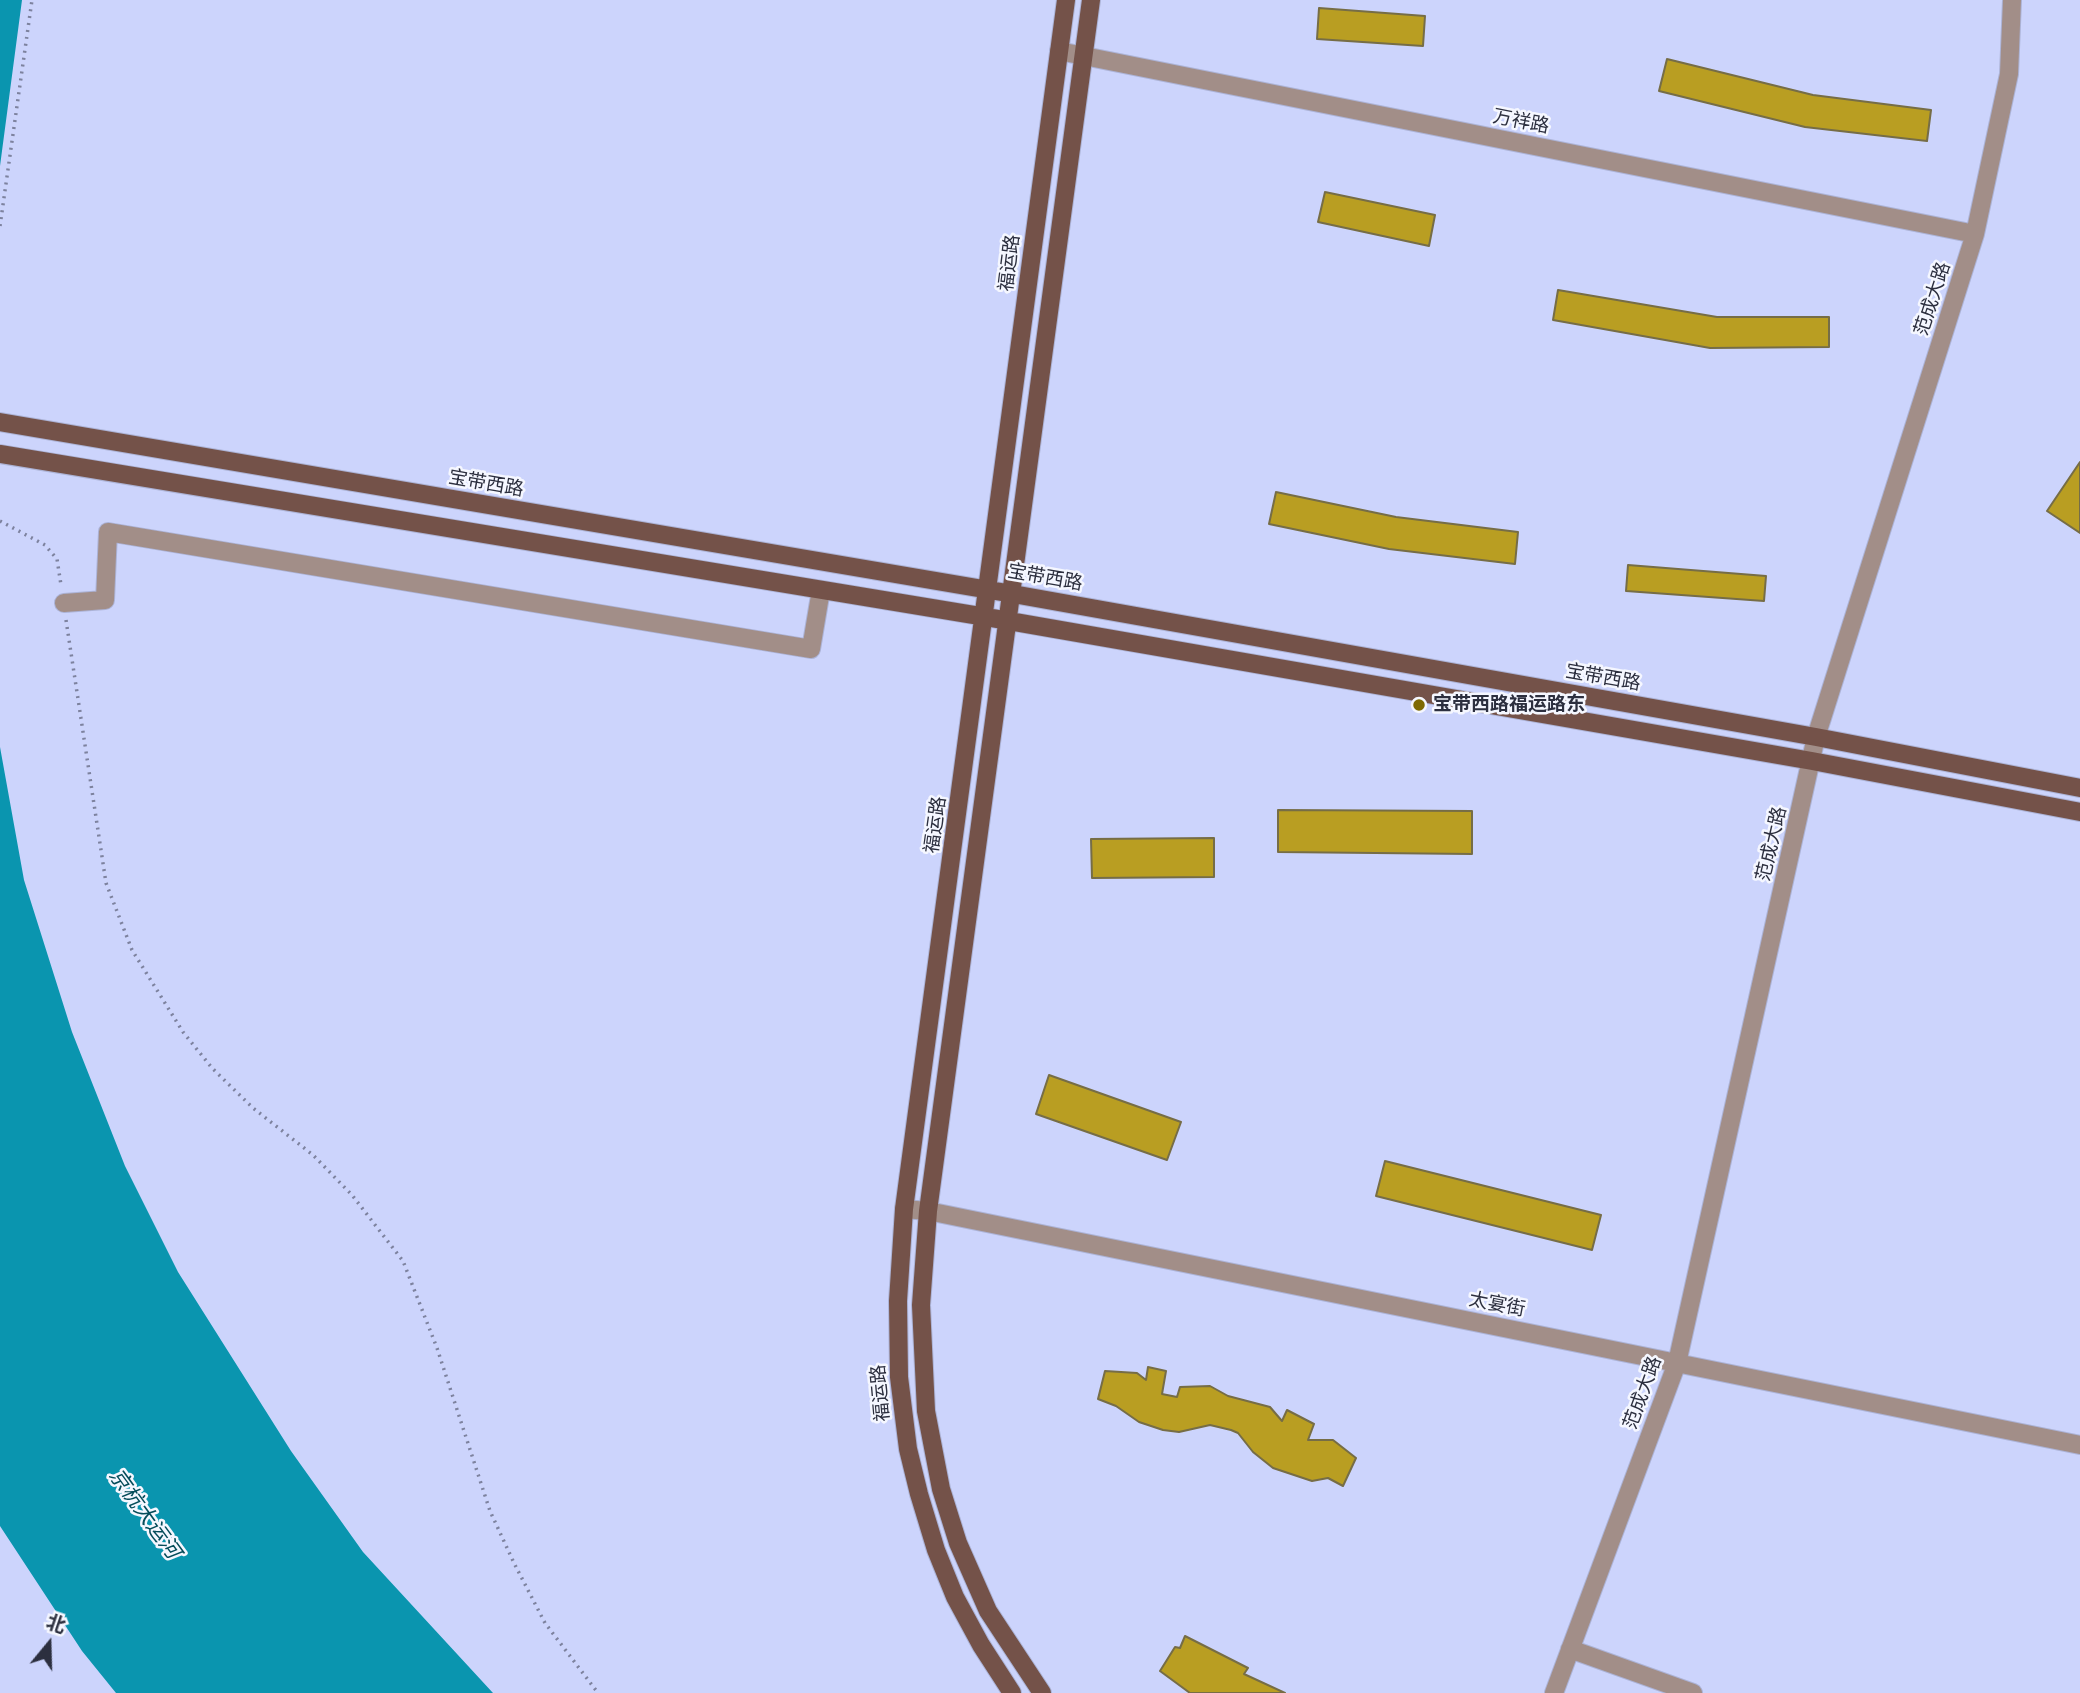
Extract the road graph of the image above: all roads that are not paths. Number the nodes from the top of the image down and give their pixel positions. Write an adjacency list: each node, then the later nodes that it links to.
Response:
1 (1066, 0): 4 (main road, 福运路)
2 (1091, 0): 5 (main road)
3 (2012, 0): 6 (street, 范成大路)
4 (1059, 51): 5 (street, 万祥路); 10 (main road, 福运路)
5 (1083, 56): 6 (street, 万祥路); 11 (main road)
6 (1975, 234): 15 (street, 范成大路)
7 (0, 422): 10 (main road, 宝带西路)
8 (0, 454): 9 (main road)
9 (821, 590): 12 (street); 13 (main road)
10 (989, 590): 11 (main road, 宝带西路); 13 (main road, 福运路)
11 (1013, 594): 14 (main road); 15 (main road, 宝带西路)
12 (64, 603)
13 (986, 617): 14 (main road); 19 (main road, 福运路)
14 (1010, 622): 16 (main road); 20 (main road)
15 (1816, 737): 16 (street, 范成大路); 17 (main road, 宝带西路)
16 (1812, 761): 18 (main road); 21 (street, 范成大路)
17 (2080, 788)
18 (2080, 812)
19 (904, 1209): 20 (street, 太宴街); 24 (main road, 福运路)
20 (928, 1211): 21 (street, 太宴街); 25 (main road)
21 (1677, 1363): 22 (street, 太宴街); 23 (street, 范成大路)
22 (2080, 1446)
23 (1570, 1649): 26 (street, 范成大路); 27 (street)
24 (1012, 1693)
25 (1042, 1693)
26 (1554, 1693)
27 (1693, 1693)

